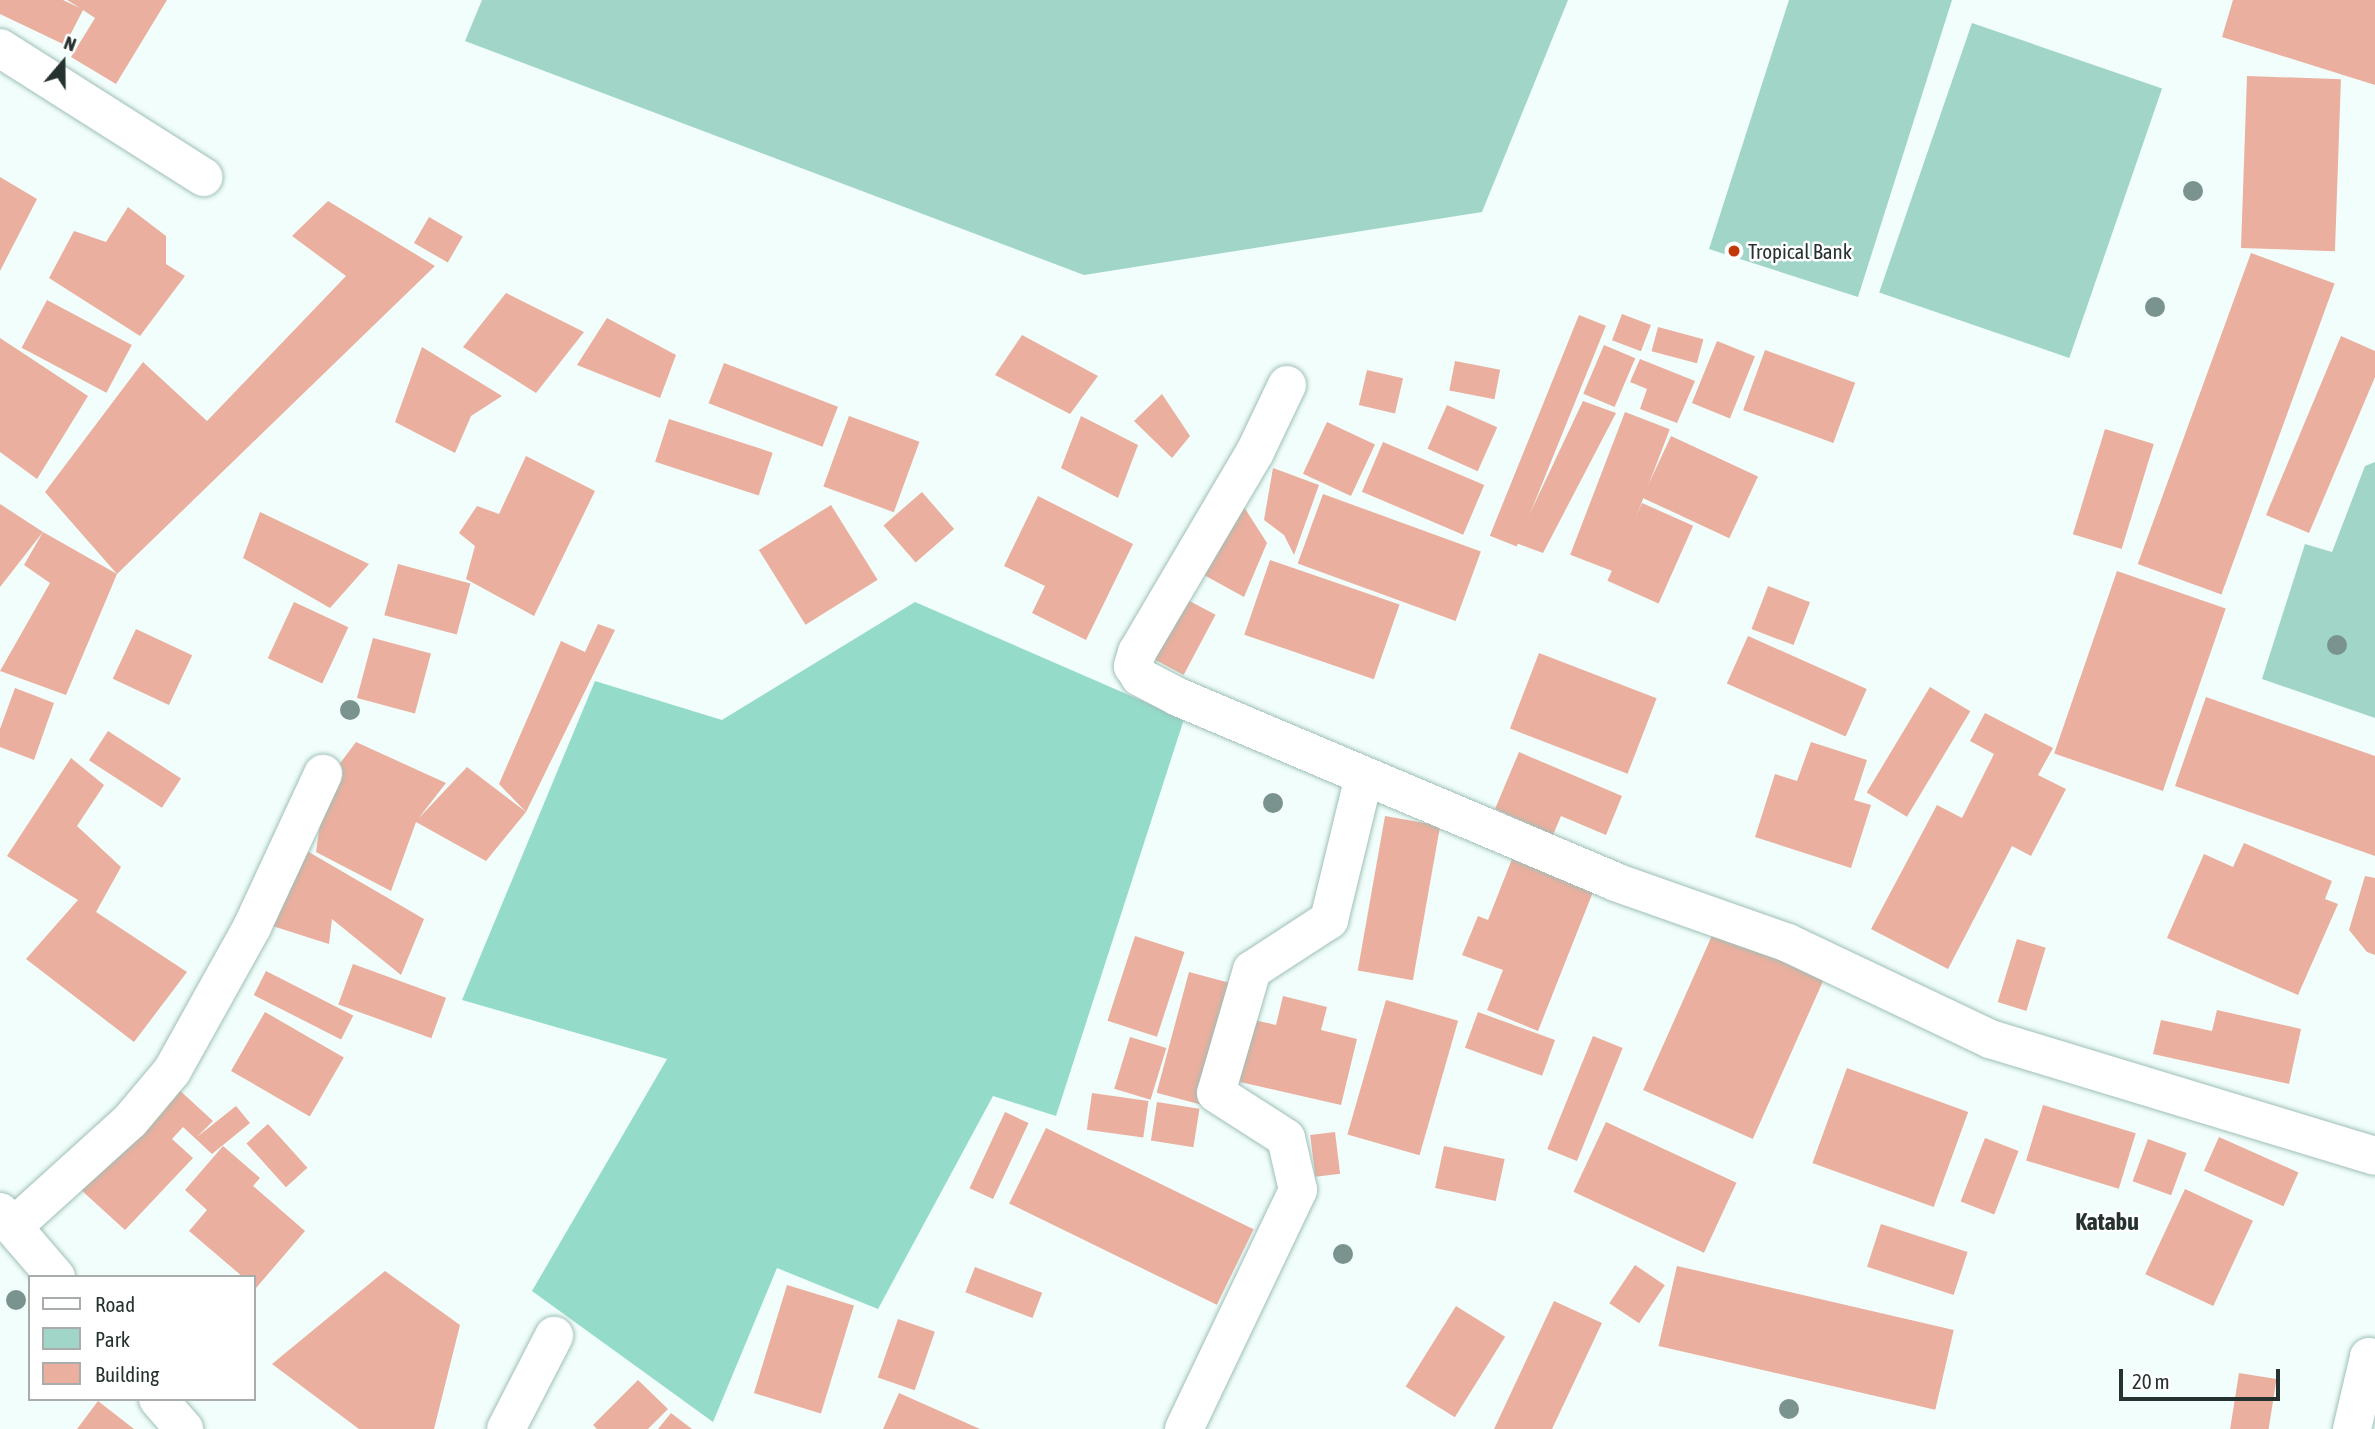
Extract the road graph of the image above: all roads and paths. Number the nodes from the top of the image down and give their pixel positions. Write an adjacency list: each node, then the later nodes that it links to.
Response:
1 (0, 48): 2 (street)
2 (203, 177)
3 (1287, 385): 5 (street)
4 (323, 774): 7 (street)
5 (1364, 776): 6 (street); 12 (street)
6 (2375, 1156)
7 (7, 1219): 8 (street)
8 (54, 1275)
9 (554, 1336): 11 (street)
10 (2373, 1350): 13 (street)
11 (506, 1429)
12 (1184, 1429)
13 (2352, 1429)

